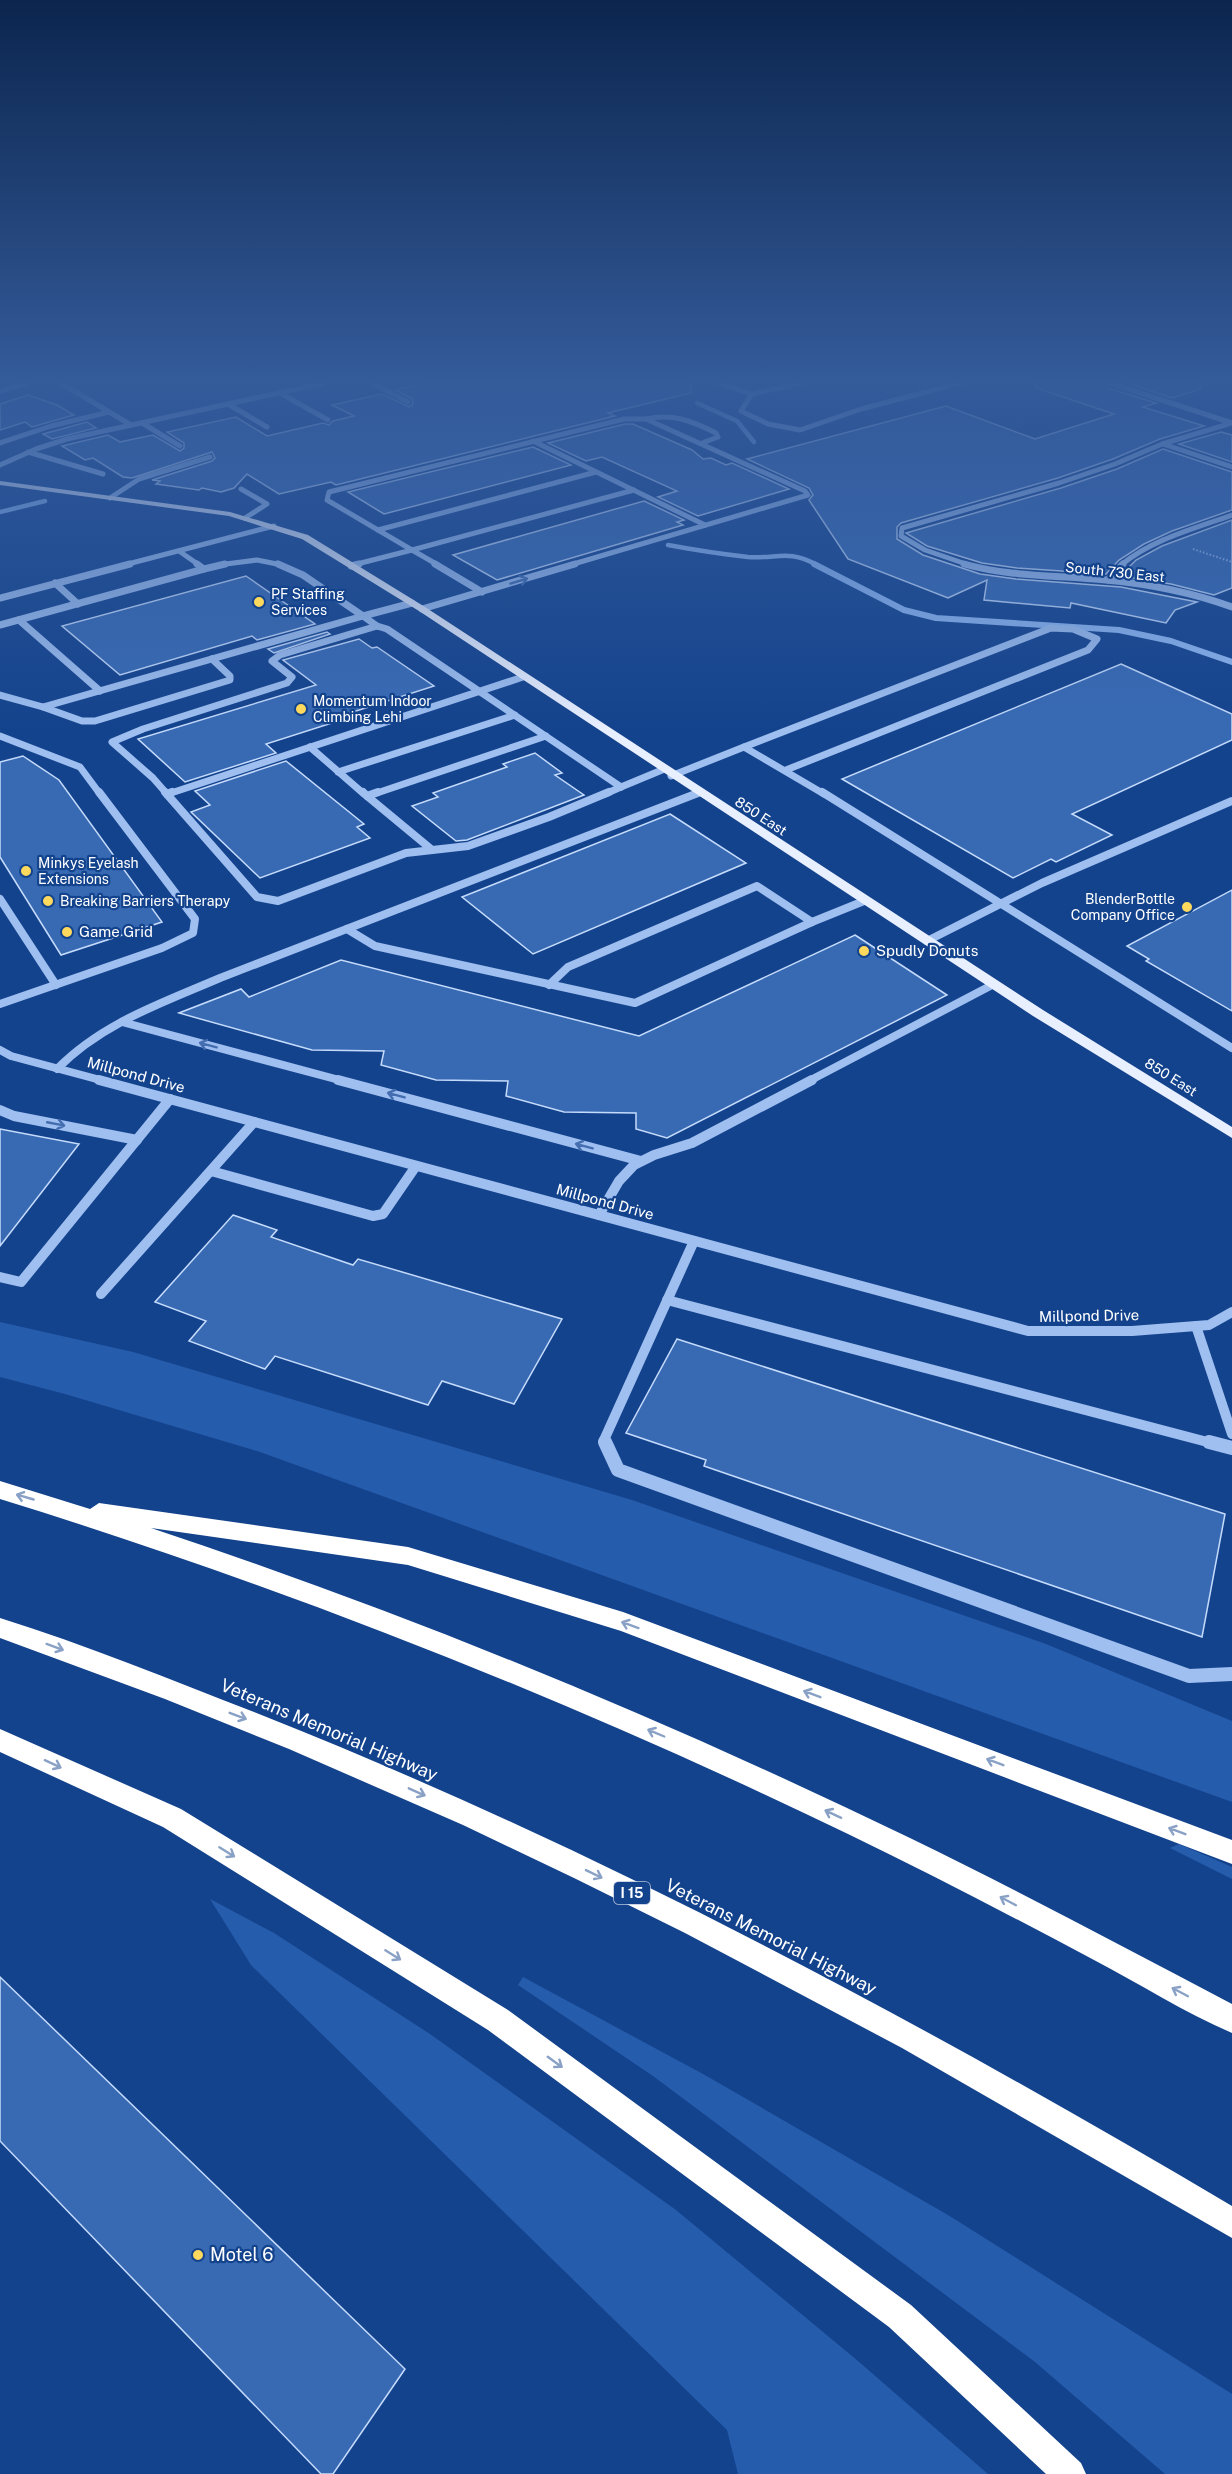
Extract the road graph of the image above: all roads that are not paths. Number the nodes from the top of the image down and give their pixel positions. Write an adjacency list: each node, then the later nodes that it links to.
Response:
1 (114, 498): 10 (main road, 850 East)
2 (257, 498): 10 (street)
3 (327, 498): 13 (street)
4 (497, 498): 13 (street)
5 (603, 498): 14 (street)
6 (651, 498): 11 (street)
7 (795, 498): 11 (street)
8 (1005, 498): 18 (street, South 730 East)
9 (1232, 515): 18 (street)
10 (245, 518): 12 (main road, 850 East)
11 (705, 525): 20 (street, one-way to 11)
12 (274, 526): 15 (street); 16 (main road, 850 East)
13 (378, 530): 14 (street)
14 (412, 550): 16 (street); 20 (street)
15 (179, 551): 17 (street); 19 (street)
16 (351, 566): 23 (main road, 850 East)
17 (204, 568): 22 (street); 25 (street)
18 (1108, 580): 24 (street, South 730 East)
19 (55, 583): 21 (street); 22 (street)
20 (482, 592): 23 (street)
21 (0, 598)
22 (78, 604): 26 (street)
23 (417, 606): 25 (street); 30 (main road, 850 East)
24 (1232, 607)
25 (363, 616): 28 (street); 29 (street)
26 (19, 620): 27 (street); 31 (street)
27 (0, 626)
28 (376, 626): 32 (street); 47 (street)
29 (212, 659): 31 (street); 34 (street)
30 (523, 676): 32 (street); 44 (main road, 850 East)
31 (100, 691): 34 (street)
32 (480, 691): 35 (street); 40 (street)
33 (0, 694): 34 (street)
34 (43, 707)
35 (515, 715): 37 (street); 43 (street)
36 (0, 736): 38 (street)
37 (546, 736): 45 (street); 48 (street)
38 (15, 742): 39 (street); 58 (street)
39 (0, 746)
40 (310, 747): 43 (street); 47 (street)
41 (744, 747): 42 (street); 42 (street); 44 (street)
42 (786, 770): 53 (street)
43 (338, 772): 48 (street)
44 (667, 773): 45 (street); 46 (main road, 850 East)
45 (623, 788): 50 (street)
46 (698, 793): 52 (main road, 850 East); 55 (street)
47 (166, 794): 50 (street)
48 (367, 796): 50 (street)
49 (1232, 801): 53 (street)
50 (430, 849)
51 (0, 899): 58 (street)
52 (864, 901): 54 (street); 56 (main road, 850 East)
53 (1001, 903): 56 (street); 62 (street)
54 (812, 922): 59 (street); 59 (street)
55 (347, 929): 59 (street); 61 (street)
56 (927, 941): 57 (main road, 850 East)
57 (994, 984): 68 (main road, 850 East); 70 (street)
58 (56, 985): 60 (street)
59 (549, 985)
60 (0, 1004)
61 (122, 1022): 64 (street); 70 (street, one-way to 61)
62 (1232, 1048)
63 (0, 1050): 64 (street, Millpond Drive)
64 (57, 1069): 65 (street, Millpond Drive)
65 (170, 1100): 67 (street, Millpond Drive); 69 (street)
66 (0, 1110): 69 (street, one-way to 69)
67 (254, 1122): 71 (street, Millpond Drive); 72 (street)
68 (1232, 1133)
69 (137, 1140): 75 (street)
70 (641, 1161): 73 (street)
71 (416, 1166): 72 (street); 73 (street, Millpond Drive)
72 (211, 1171): 76 (street)
73 (599, 1215): 74 (street, Millpond Drive)
74 (693, 1241): 77 (street); 79 (street, Millpond Drive)
75 (0, 1277)
76 (101, 1294)
77 (667, 1300): 81 (street); 85 (street)
78 (1232, 1312): 79 (street, Millpond Drive)
79 (1196, 1326): 80 (street)
80 (1232, 1434)
81 (1232, 1448)
82 (0, 1490): 83 (highway, one-way to 82)
83 (50, 1505): 87 (highway, one-way to 83); 88 (highway, one-way to 83)
84 (0, 1628): 89 (highway, Veterans Memorial Highway / I 15, one-way to 89)
85 (1232, 1674)
86 (0, 1740): 90 (highway, one-way to 90)
87 (1232, 1852)
88 (1232, 2019)
89 (1232, 2223)
90 (1070, 2474)

